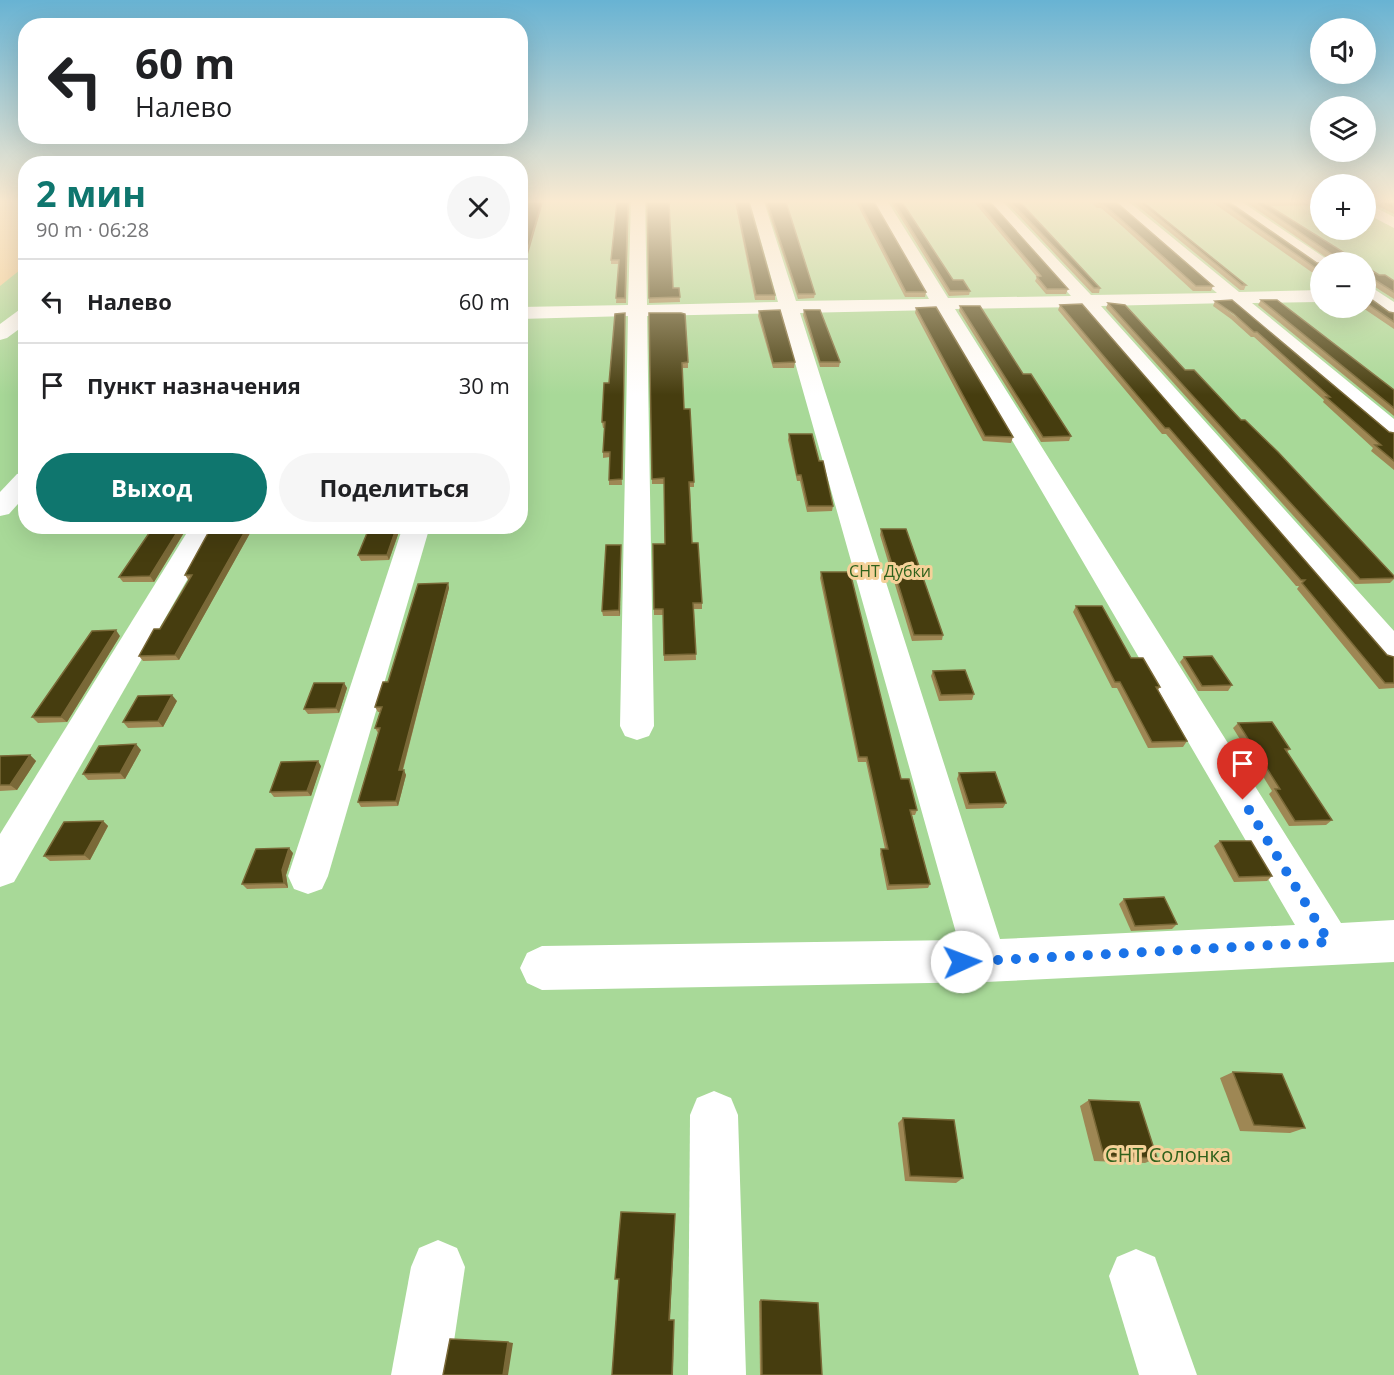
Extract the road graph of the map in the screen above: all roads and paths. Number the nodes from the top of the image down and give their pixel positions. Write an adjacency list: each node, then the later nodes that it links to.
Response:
1 (637, 266): 14 (street)
2 (777, 266): 13 (street)
3 (919, 266): 12 (street)
4 (1053, 266): 11 (street)
5 (1198, 266): 9 (street)
6 (1376, 294): 7 (street)
7 (1394, 294)
8 (1310, 296): 9 (street)
9 (1236, 298): 11 (street); 17 (street)
10 (1376, 300): 15 (street)
11 (1086, 302): 12 (street); 22 (street)
12 (942, 304): 13 (street); 27 (street)
13 (789, 307): 14 (street); 28 (street)
14 (637, 311): 16 (street); 23 (street)
15 (1394, 311)
16 (528, 313)
17 (1394, 431)
18 (18, 488): 19 (street)
19 (0, 508)
20 (200, 534): 24 (street)
21 (415, 534): 25 (street)
22 (1394, 651)
23 (637, 726)
24 (0, 869)
25 (308, 876)
26 (1394, 940): 27 (street)
27 (1329, 942): 28 (street)
28 (985, 961): 29 (street)
29 (542, 968)
30 (714, 1115): 34 (street)
31 (438, 1267): 33 (street)
32 (1136, 1276): 35 (street)
33 (420, 1375)
34 (717, 1375)
35 (1168, 1375)

